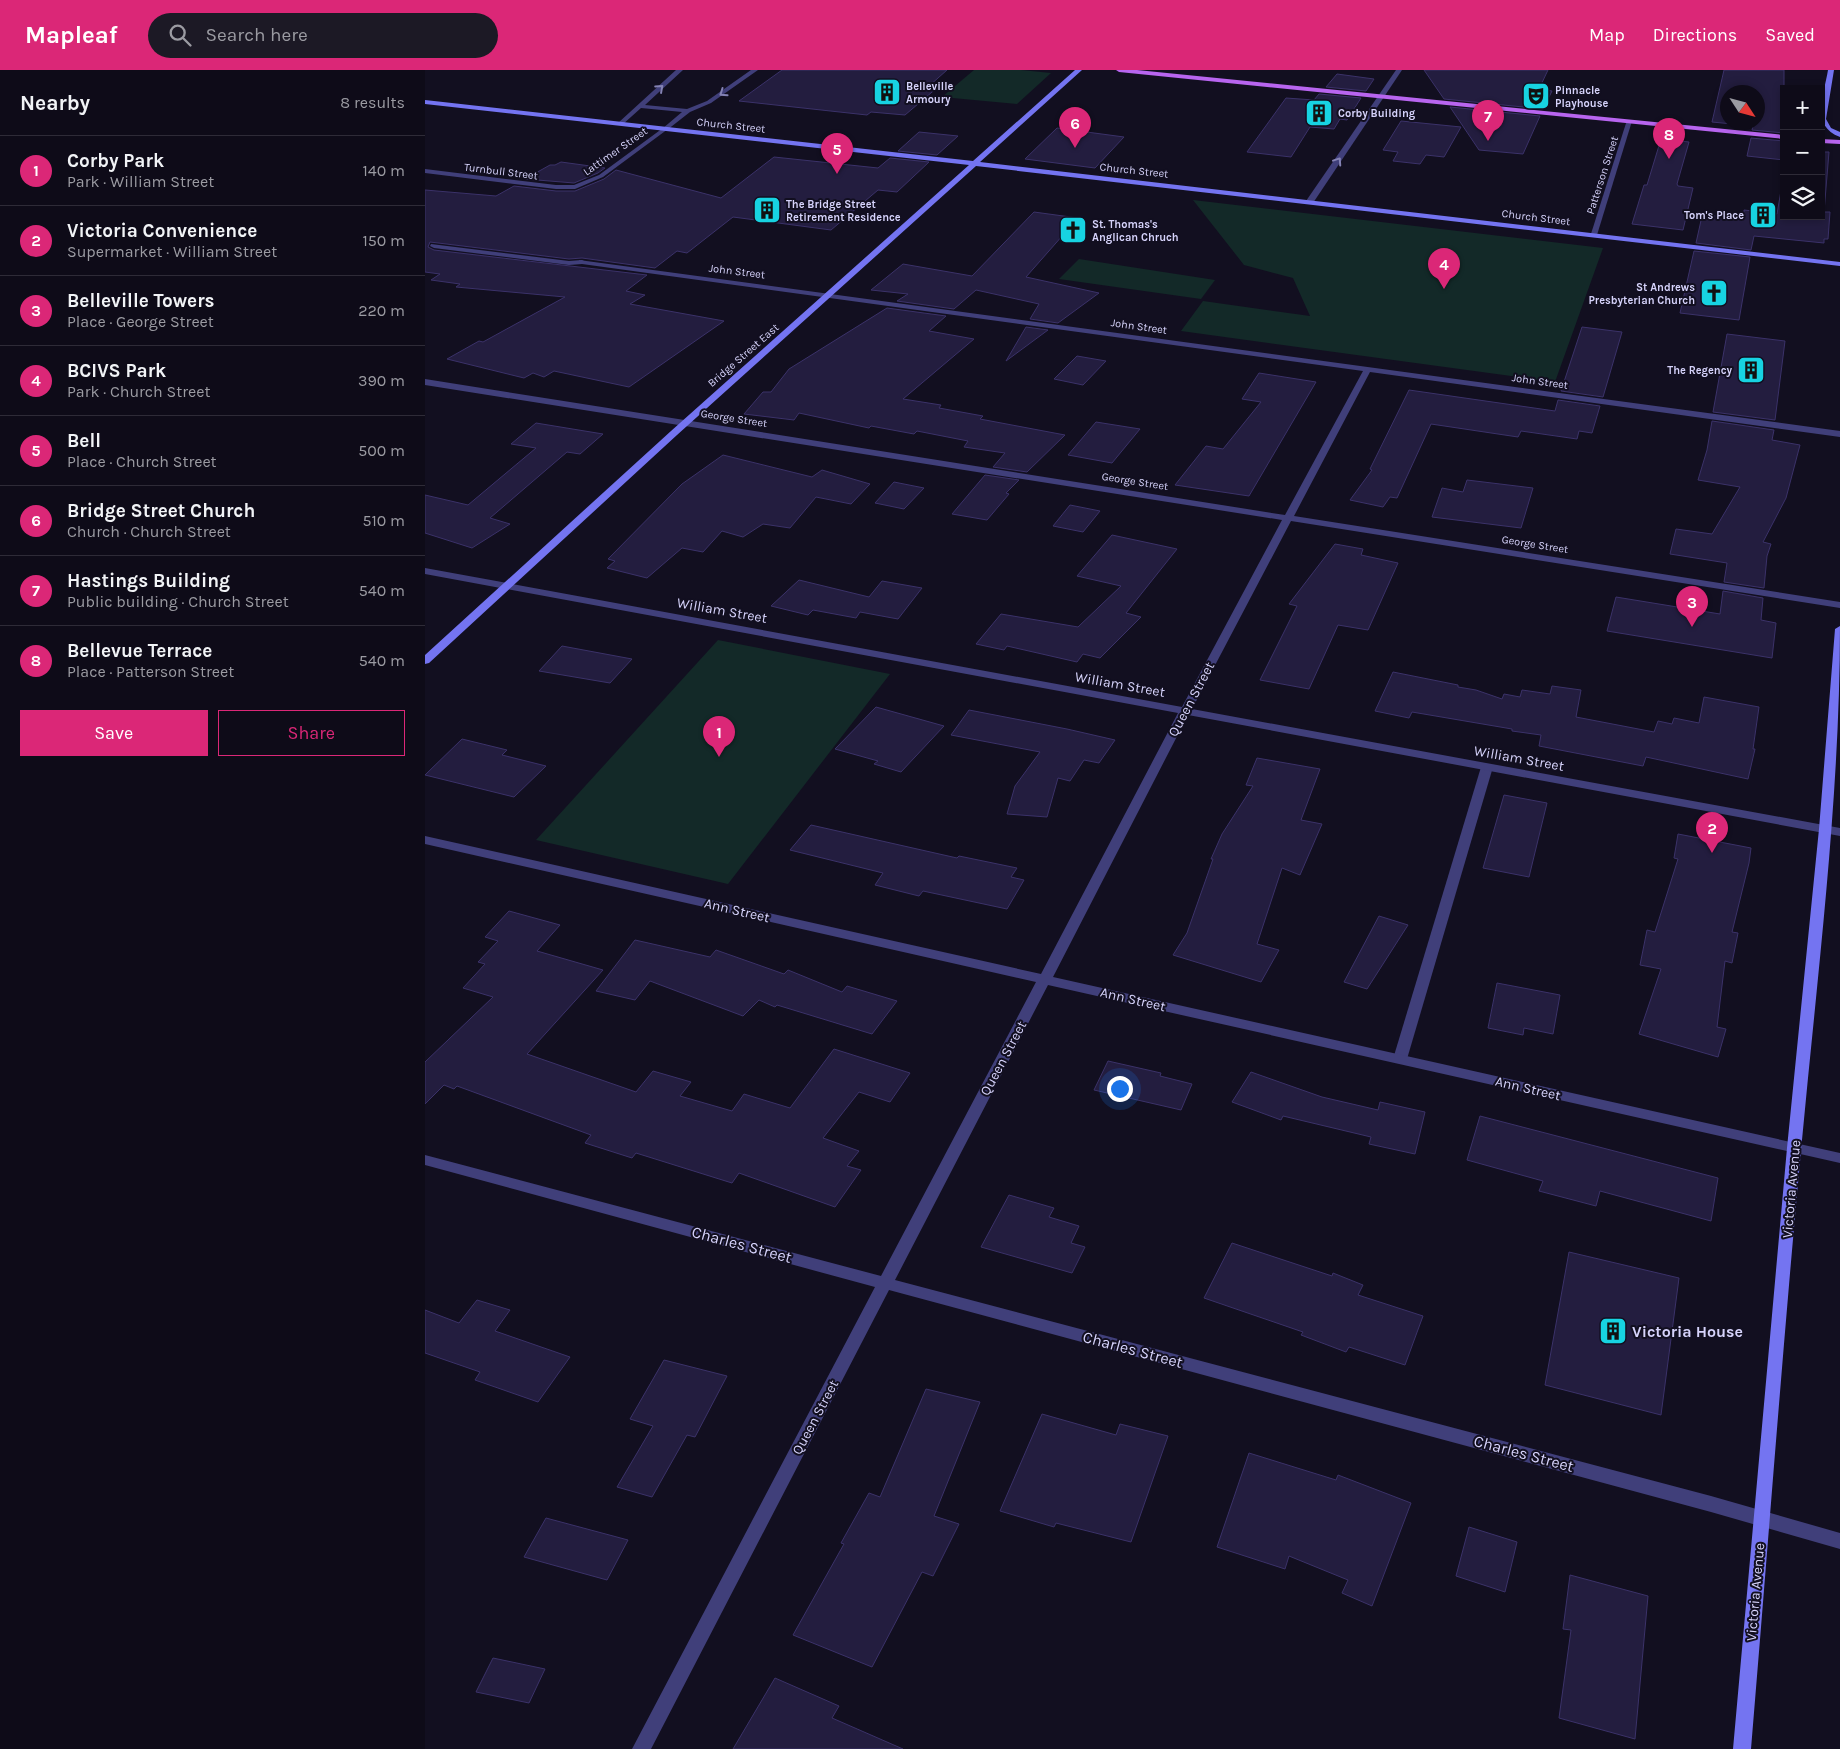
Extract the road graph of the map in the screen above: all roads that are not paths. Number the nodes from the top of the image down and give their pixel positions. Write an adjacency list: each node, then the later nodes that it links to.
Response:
1 (680, 70): 9 (street, one-way to 1)
2 (755, 70): 10 (street, Lattimer Street, one-way to 10)
3 (1079, 70): 18 (street, Bridge Street East)
4 (1119, 70): 7 (main road)
5 (1399, 70): 7 (street)
6 (1831, 70): 14 (street)
7 (1381, 97): 11 (main road); 21 (street, one-way to 7)
8 (425, 102): 12 (street, Church Street)
9 (640, 106): 10 (street); 12 (street)
10 (688, 112): 13 (street, Lattimer Street)
11 (1629, 121): 15 (main road); 22 (street, Patterson Street)
12 (620, 124): 13 (street, Church Street)
13 (665, 129): 18 (street, Church Street); 20 (street, Lattimer Street)
14 (1840, 135)
15 (1780, 137)
16 (1825, 141): 17 (main road)
17 (1840, 142)
18 (976, 164): 21 (street, Church Street); 25 (street, Bridge Street East)
19 (425, 171): 20 (street, Turnbull Street)
20 (575, 187)
21 (1310, 202): 22 (street, Church Street)
22 (1593, 235): 24 (street, Church Street)
23 (434, 246): 25 (street, John Street)
24 (1840, 264)
25 (830, 295): 26 (street, John Street); 28 (street, Bridge Street East)
26 (1368, 368): 29 (street, John Street); 30 (street, Queen Street)
27 (425, 382): 28 (street, George Street)
28 (685, 423): 30 (street, George Street); 32 (street, Bridge Street East)
29 (1840, 434)
30 (1288, 517): 33 (street, George Street); 36 (street, Queen Street)
31 (425, 571): 32 (street, William Street)
32 (507, 586): 35 (street, Bridge Street East); 36 (street, William Street)
33 (1840, 605)
34 (1840, 629): 38 (street, Victoria Avenue)
35 (425, 661)
36 (1185, 711): 37 (street, William Street); 41 (street, Queen Street)
37 (1487, 767): 38 (street, William Street); 42 (street)
38 (1825, 830): 39 (street, William Street); 43 (street, Victoria Avenue)
39 (1840, 832)
40 (425, 840): 41 (street, Ann Street)
41 (1045, 979): 42 (street, Ann Street); 46 (street, Queen Street)
42 (1400, 1059): 43 (street, Ann Street)
43 (1794, 1148): 44 (street, Ann Street); 47 (street, Victoria Avenue)
44 (1840, 1158)
45 (425, 1160): 46 (street, Charles Street)
46 (885, 1283): 47 (street, Charles Street); 49 (street, Queen Street)
47 (1761, 1518): 48 (street, Charles Street); 50 (street, Victoria Avenue)
48 (1840, 1540)
49 (641, 1749)
50 (1742, 1749)

